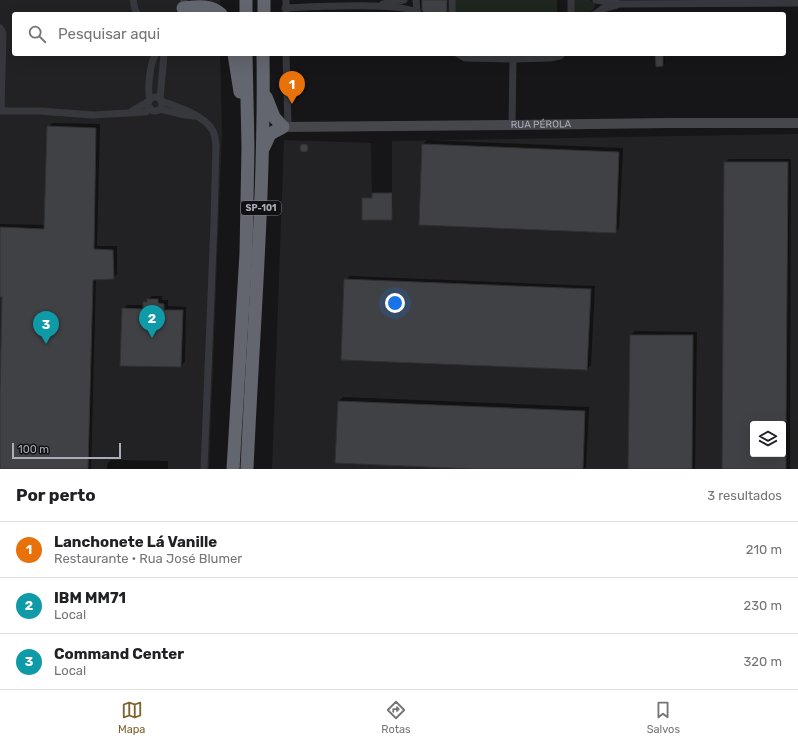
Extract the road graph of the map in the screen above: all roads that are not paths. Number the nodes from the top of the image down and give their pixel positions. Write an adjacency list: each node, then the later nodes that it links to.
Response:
1 (133, 0): 15 (street)
2 (246, 0): 17 (highway)
3 (264, 0): 18 (highway)
4 (286, 0): 14 (street)
5 (404, 0): 12 (street)
6 (416, 0): 20 (street)
7 (452, 0): 21 (street)
8 (571, 0): 22 (street)
9 (597, 0): 10 (street); 23 (street)
10 (621, 4): 11 (street); 24 (street)
11 (798, 4)
12 (371, 6): 14 (street); 19 (street)
13 (182, 7): 16 (highway)
14 (286, 11)
15 (136, 12)
16 (217, 12)
17 (246, 12)
18 (264, 12)
19 (414, 12)
20 (418, 12)
21 (452, 12)
22 (571, 12)
23 (596, 12)
24 (598, 12)
25 (0, 28): 41 (street)
26 (150, 56): 36 (street)
27 (154, 56): 36 (street)
28 (164, 56): 38 (street)
29 (234, 56): 46 (highway)
30 (246, 56): 46 (highway, SP-101)
31 (264, 56): 37 (highway, SP-101)
32 (286, 56): 45 (street)
33 (462, 56): 35 (street)
34 (560, 56): 35 (street)
35 (513, 59): 44 (street)
36 (151, 62): 39 (street)
37 (264, 91): 45 (highway); 47 (highway, SP-101)
38 (160, 100): 39 (street); 40 (street); 42 (street)
39 (150, 103): 40 (street); 41 (street)
40 (160, 109): 42 (street)
41 (1, 111)
42 (197, 117): 48 (street)
43 (798, 123): 44 (street, RUA PÉROLA)
44 (512, 125): 45 (street, RUA PÉROLA)
45 (286, 126): 47 (highway)
46 (248, 147): 49 (highway, SP-101)
47 (262, 157): 50 (highway, SP-101)
48 (204, 469)
49 (233, 469)
50 (247, 469)

